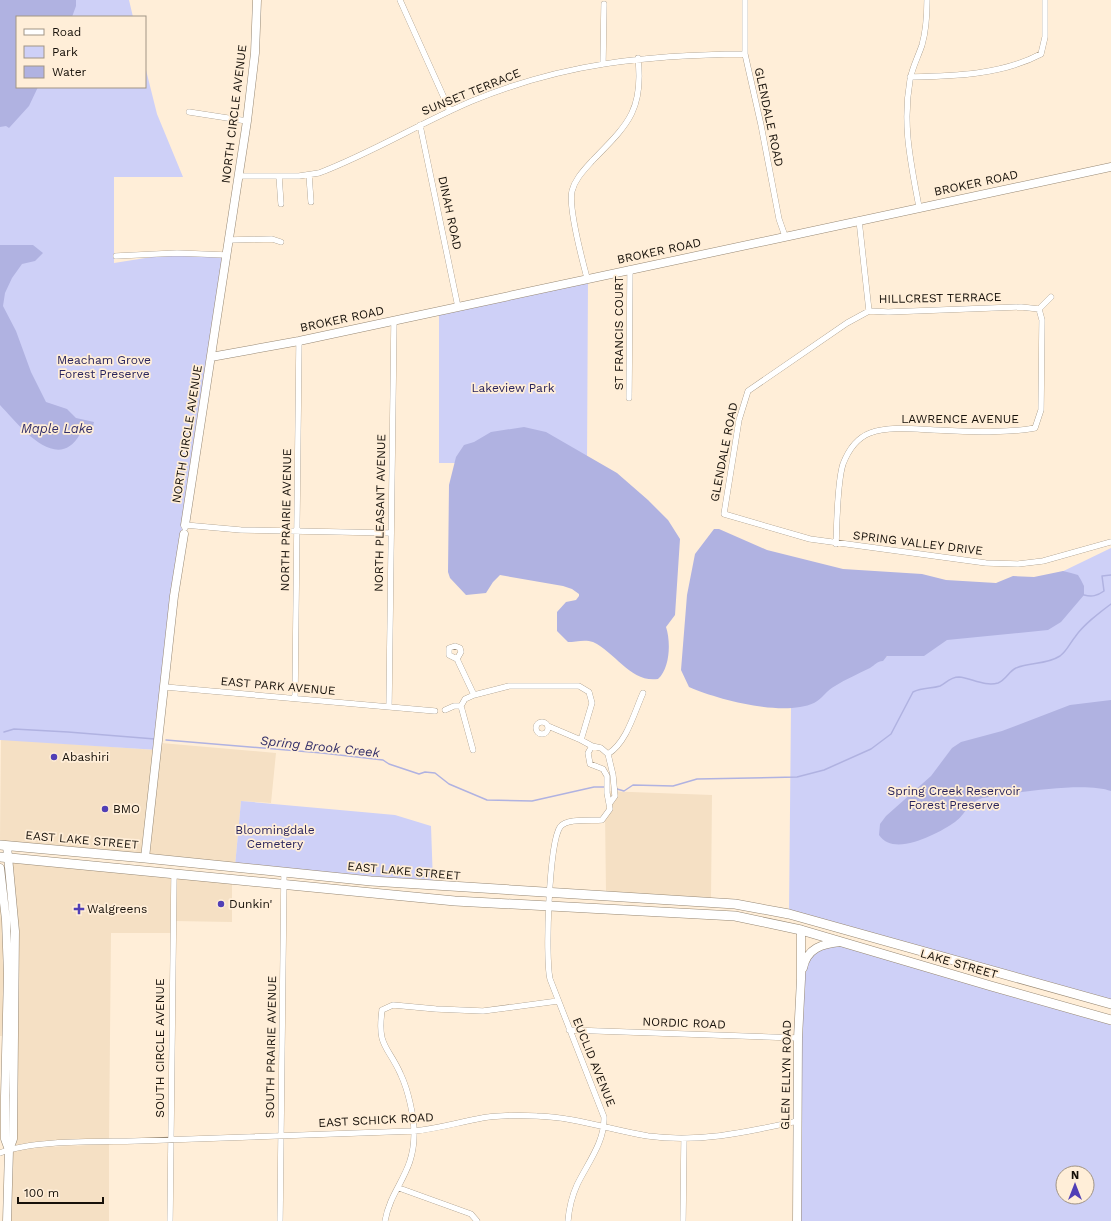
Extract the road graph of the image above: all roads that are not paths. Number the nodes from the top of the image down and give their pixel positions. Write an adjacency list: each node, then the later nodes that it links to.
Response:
1 (257, 0): 13 (street, NORTH CIRCLE AVENUE)
2 (400, 0): 11 (street)
3 (745, 0): 7 (street, GLENDALE ROAD)
4 (927, 0): 10 (street)
5 (1045, 0): 10 (street)
6 (604, 4): 9 (street)
7 (745, 54): 8 (street, SUNSET TERRACE); 23 (street, GLENDALE ROAD)
8 (638, 58): 9 (street, SUNSET TERRACE); 29 (street)
9 (603, 63): 11 (street, SUNSET TERRACE)
10 (910, 78): 21 (street)
11 (450, 111): 14 (street, SUNSET TERRACE)
12 (189, 112): 13 (street)
13 (247, 121): 17 (street, NORTH CIRCLE AVENUE)
14 (420, 125): 16 (street, SUNSET TERRACE); 31 (street, DINAH ROAD)
15 (1111, 167): 21 (street, BROKER ROAD)
16 (309, 175): 18 (street, SUNSET TERRACE); 19 (street)
17 (238, 176): 18 (street, SUNSET TERRACE); 24 (street, NORTH CIRCLE AVENUE)
18 (279, 176): 20 (street)
19 (311, 202)
20 (281, 204)
21 (920, 207): 22 (street, BROKER ROAD)
22 (859, 220): 23 (street, BROKER ROAD); 33 (street)
23 (785, 236): 28 (street, BROKER ROAD)
24 (229, 240): 25 (street); 26 (street, NORTH CIRCLE AVENUE)
25 (281, 242)
26 (226, 255): 27 (street); 36 (street, NORTH CIRCLE AVENUE)
27 (116, 256)
28 (630, 269): 29 (street, BROKER ROAD); 38 (street, ST FRANCIS COURT)
29 (587, 278): 31 (street, BROKER ROAD)
30 (1051, 297): 32 (street)
31 (458, 306): 34 (street, BROKER ROAD)
32 (1039, 309): 33 (street, HILLCREST TERRACE); 45 (street, LAWRENCE AVENUE)
33 (869, 310): 37 (street, HILLCREST TERRACE)
34 (394, 320): 35 (street, BROKER ROAD); 42 (street, NORTH PLEASANT AVENUE)
35 (299, 341): 36 (street, BROKER ROAD); 41 (street, NORTH PRAIRIE AVENUE)
36 (212, 357): 40 (street, NORTH CIRCLE AVENUE)
37 (785, 365): 39 (street, GLENDALE ROAD)
38 (629, 398)
39 (724, 514): 45 (street, SPRING VALLEY DRIVE)
40 (185, 525): 41 (street); 43 (street, NORTH CIRCLE AVENUE)
41 (297, 532): 42 (street); 50 (street, NORTH PRAIRIE AVENUE)
42 (391, 533): 51 (street, NORTH PLEASANT AVENUE)
43 (184, 534): 47 (street, NORTH CIRCLE AVENUE)
44 (1111, 542): 45 (street, SPRING VALLEY DRIVE)
45 (836, 544)
46 (457, 659): 49 (street)
47 (165, 687): 50 (street, EAST PARK AVENUE); 63 (street, NORTH CIRCLE AVENUE)
48 (643, 694): 59 (street)
49 (474, 695): 52 (street); 56 (street)
50 (295, 698): 51 (street, EAST PARK AVENUE)
51 (388, 706): 54 (street, EAST PARK AVENUE)
52 (461, 706): 53 (street); 58 (street)
53 (445, 710)
54 (435, 711)
55 (548, 726): 56 (street)
56 (581, 740): 57 (street)
57 (592, 746): 59 (street); 60 (street)
58 (473, 750)
59 (608, 754): 60 (street)
60 (610, 803): 69 (street, EUCLID AVENUE)
61 (3, 846): 62 (street); 63 (main road, EAST LAKE STREET)
62 (4, 857): 65 (main road, EAST LAKE STREET); 80 (street)
63 (145, 858): 65 (street, NORTH CIRCLE AVENUE); 66 (main road, EAST LAKE STREET)
64 (0, 868): 80 (street)
65 (144, 872): 67 (main road, EAST LAKE STREET)
66 (284, 873): 68 (street, SOUTH PRAIRIE AVENUE); 69 (main road, EAST LAKE STREET)
67 (174, 875): 68 (main road, EAST LAKE STREET); 85 (street, SOUTH CIRCLE AVENUE)
68 (284, 885): 70 (main road, EAST LAKE STREET); 84 (street, SOUTH PRAIRIE AVENUE)
69 (550, 892): 70 (street, EUCLID AVENUE); 71 (main road, EAST LAKE STREET)
70 (549, 906): 72 (main road, EAST LAKE STREET); 75 (street, EUCLID AVENUE)
71 (806, 919): 72 (main road); 76 (main road, LAKE STREET)
72 (801, 930): 73 (main road, LAKE STREET); 74 (street, GLEN ELLYN ROAD)
73 (840, 942): 74 (street); 77 (main road, LAKE STREET)
74 (801, 979): 79 (street, GLEN ELLYN ROAD)
75 (558, 1001): 78 (street, EUCLID AVENUE); 83 (street)
76 (1111, 1004)
77 (1111, 1020)
78 (569, 1030): 79 (street, NORDIC ROAD); 82 (street, EUCLID AVENUE)
79 (798, 1038): 81 (street, GLEN ELLYN ROAD)
80 (6, 1096): 87 (street)
81 (798, 1121): 86 (street, EAST SCHICK ROAD); 97 (street, GLEN ELLYN ROAD)
82 (604, 1126): 83 (street, EAST SCHICK ROAD); 86 (street, EAST SCHICK ROAD); 95 (street, EUCLID AVENUE)
83 (414, 1131): 84 (street, EAST SCHICK ROAD); 89 (street)
84 (281, 1135): 85 (street, EAST SCHICK ROAD); 92 (street, SOUTH PRAIRIE AVENUE)
85 (171, 1139): 87 (street, EAST SCHICK ROAD); 91 (street, SOUTH CIRCLE AVENUE)
86 (684, 1139): 96 (street)
87 (9, 1150): 88 (street, EAST SCHICK ROAD); 90 (street)
88 (0, 1154)
89 (399, 1188): 93 (street); 94 (street)
90 (7, 1221)
91 (170, 1221)
92 (280, 1221)
93 (385, 1221)
94 (477, 1221)
95 (568, 1221)
96 (683, 1221)
97 (797, 1221)

